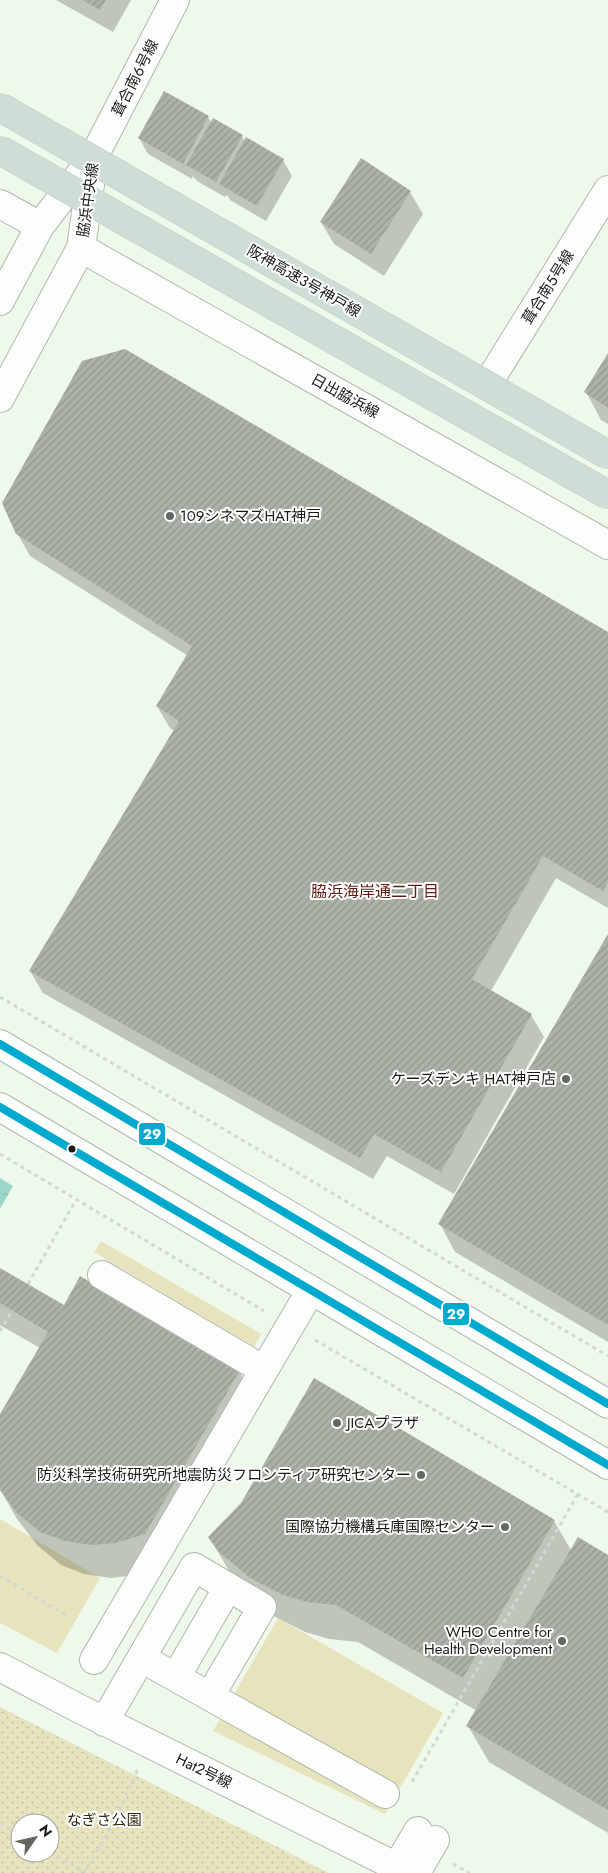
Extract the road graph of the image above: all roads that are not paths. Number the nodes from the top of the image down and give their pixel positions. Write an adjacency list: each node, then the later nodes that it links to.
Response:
1 (175, 0): 4 (street, 葺合南６号線)
2 (0, 105): 4 (street); 13 (highway, 阪神高速3号神戸線, bridge)
3 (0, 150): 14 (highway, bridge)
4 (94, 156): 7 (street, 脇浜中央線); 8 (street, 脇浜中央線); 10 (street)
5 (606, 197): 10 (street, 葺合南５号線)
6 (0, 204): 7 (street)
7 (40, 226): 9 (street, 脇浜中央線)
8 (81, 248): 11 (street, 脇浜中央線); 15 (street, 日出脇浜線)
9 (0, 301)
10 (488, 383): 12 (street)
11 (0, 398)
12 (608, 450)
13 (608, 455)
14 (608, 495)
15 (608, 545)
16 (0, 1044): 21 (street)
17 (0, 1107): 19 (street)
18 (102, 1275): 20 (street)
19 (311, 1290): 20 (street); 22 (street)
20 (264, 1370): 25 (street)
21 (608, 1404)
22 (608, 1465)
23 (228, 1587): 24 (street); 27 (street); 28 (street)
24 (141, 1658): 27 (street); 29 (street)
25 (94, 1660)
26 (0, 1668): 29 (street, Hat2号線)
27 (176, 1677): 28 (street)
28 (210, 1696): 30 (street)
29 (104, 1722): 32 (street, Hat2号線)
30 (397, 1790)
31 (427, 1836): 32 (street)
32 (407, 1871)

